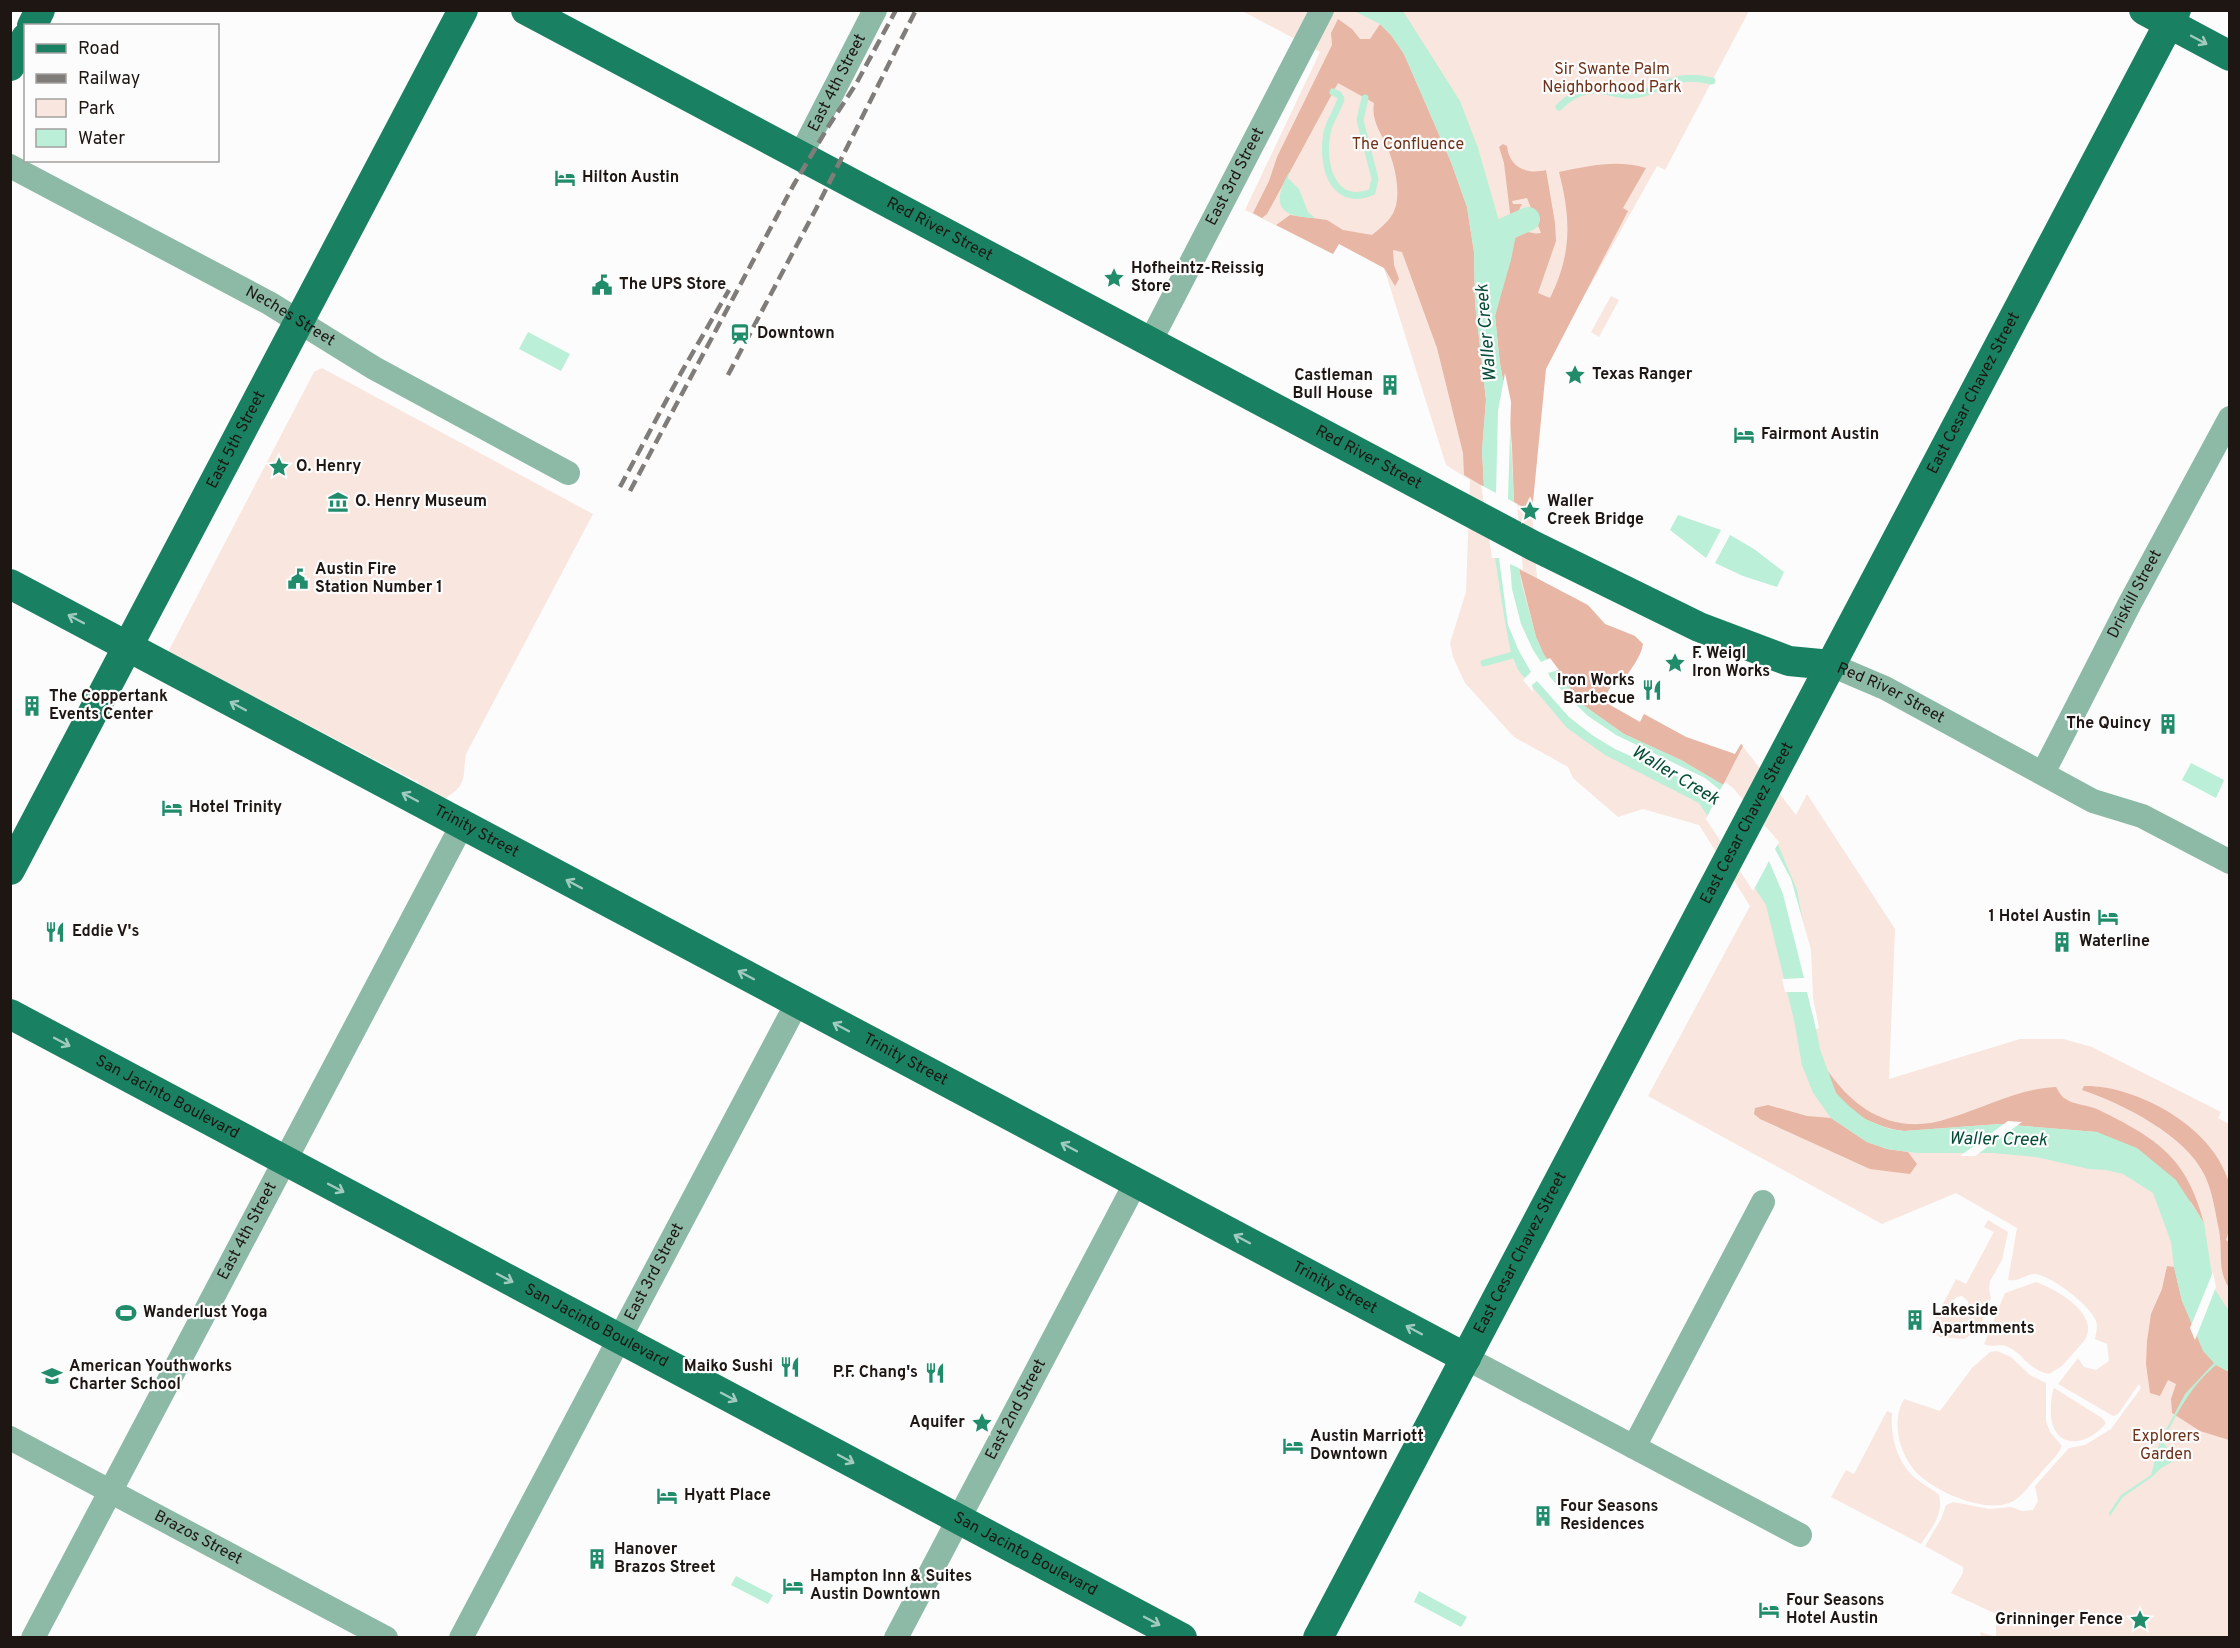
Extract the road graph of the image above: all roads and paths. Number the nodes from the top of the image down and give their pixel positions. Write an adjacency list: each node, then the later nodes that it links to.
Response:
1 (40, 10): 7 (main road)
2 (463, 10): 13 (main road, East 5th Street)
3 (526, 10): 11 (main road, Red River Street)
4 (875, 10): 11 (street, East 4th Street)
5 (1320, 14): 14 (street, East 3rd Street)
6 (2163, 15): 9 (main road, one-way to 9); 20 (main road, East Cesar Chavez Street)
7 (33, 24)
8 (24, 42): 10 (main road)
9 (2229, 56)
10 (10, 66)
11 (800, 156): 14 (main road, Red River Street)
12 (10, 166): 13 (street, Neches Street)
13 (300, 322): 17 (street, Neches Street); 19 (main road, East 5th Street)
14 (1150, 342): 20 (main road, Red River Street)
15 (2229, 418): 16 (street, Driskill Street)
16 (2223, 447): 21 (street, Driskill Street)
17 (568, 473)
18 (10, 584): 19 (main road, Trinity Street, one-way to 18)
19 (128, 647): 22 (main road, Trinity Street, one-way to 19); 24 (main road, East 5th Street)
20 (1831, 665): 21 (street, Red River Street); 31 (main road, East Cesar Chavez Street)
21 (2043, 773): 23 (street, Red River Street)
22 (462, 825): 25 (main road, Trinity Street, one-way to 22); 27 (street, East 4th Street)
23 (2229, 862)
24 (10, 870)
25 (797, 1003): 28 (main road, Trinity Street, one-way to 25); 30 (street, East 3rd Street)
26 (10, 1014): 27 (main road, San Jacinto Boulevard, one-way to 27)
27 (285, 1161): 30 (main road, San Jacinto Boulevard, one-way to 30); 34 (street, East 4th Street)
28 (1136, 1182): 31 (main road, Trinity Street, one-way to 28); 35 (street, East 2nd Street)
29 (1763, 1202): 33 (street)
30 (620, 1339): 35 (main road, San Jacinto Boulevard, one-way to 35); 39 (street, East 3rd Street)
31 (1466, 1358): 33 (street, Trinity Street); 42 (main road, East Cesar Chavez Street)
32 (10, 1438): 34 (street, Brazos Street)
33 (1634, 1448): 36 (street, Trinity Street)
34 (110, 1491): 37 (street, East 4th Street); 38 (street, Brazos Street)
35 (958, 1518): 40 (street, East 2nd Street); 41 (main road, San Jacinto Boulevard, one-way to 41)
36 (1800, 1535)
37 (33, 1638)
38 (386, 1638)
39 (461, 1638)
40 (896, 1638)
41 (1182, 1638)
42 (1318, 1638)

